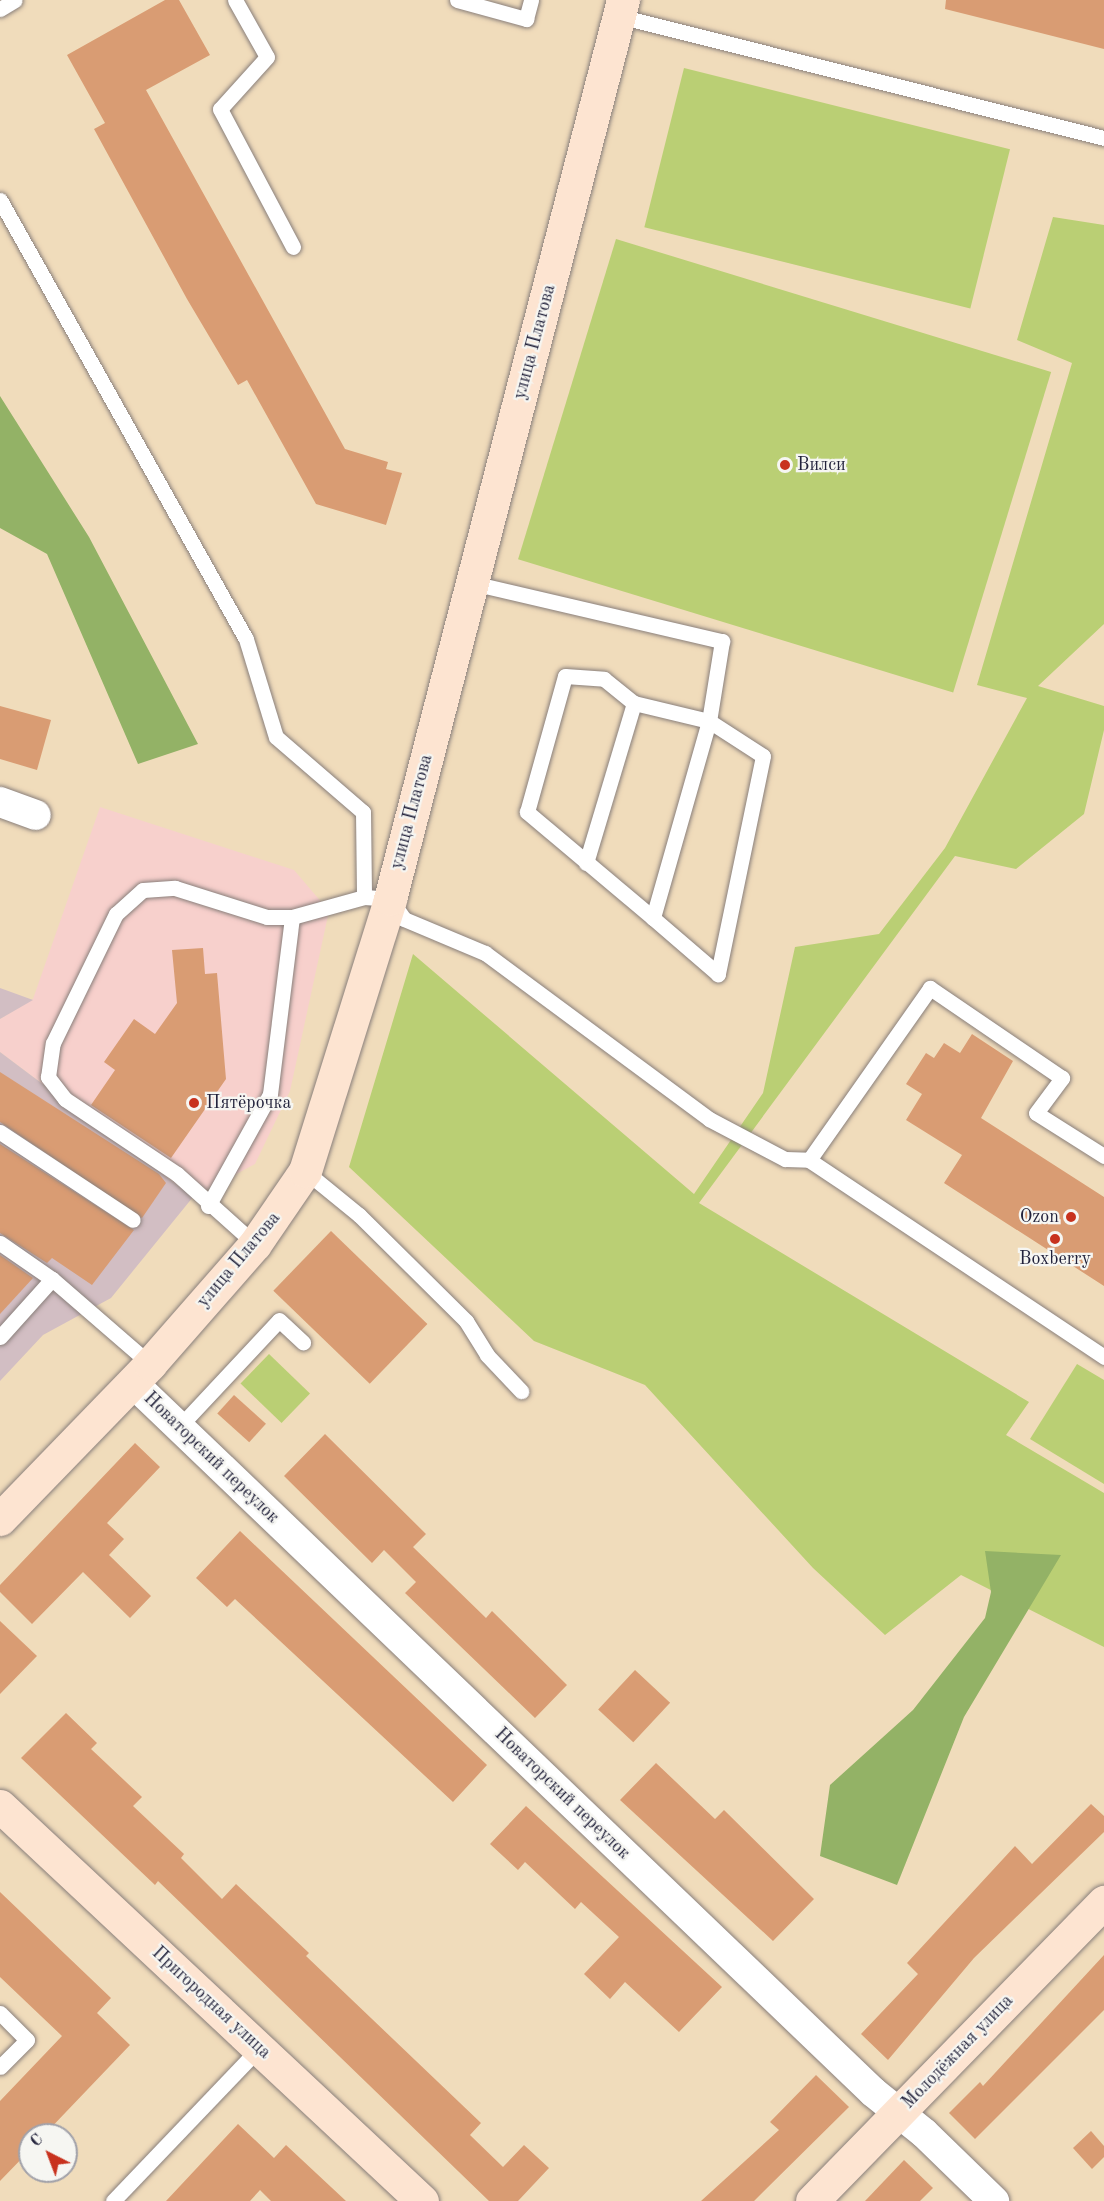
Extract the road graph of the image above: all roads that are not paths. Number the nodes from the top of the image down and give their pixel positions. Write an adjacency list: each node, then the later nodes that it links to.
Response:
1 (15, 0): 6 (lane)
2 (235, 0): 9 (lane)
3 (457, 0): 4 (lane)
4 (531, 0)
5 (621, 8): 7 (lane); 10 (street, улица Платова)
6 (0, 9)
7 (1104, 138)
8 (0, 200): 16 (lane)
9 (293, 248)
10 (472, 583): 12 (lane); 16 (street, улица Платова)
11 (634, 703): 12 (lane); 15 (lane); 15 (lane)
12 (709, 721): 18 (lane); 18 (lane)
13 (0, 802): 14 (street)
14 (36, 815)
15 (586, 863): 18 (lane)
16 (377, 898): 17 (lane); 21 (lane); 22 (street, улица Платова)
17 (292, 917): 23 (lane); 23 (lane)
18 (653, 918)
19 (0, 1132): 24 (lane)
20 (1104, 1156): 21 (lane)
21 (809, 1160): 30 (lane)
22 (305, 1171): 26 (street, улица Платова); 32 (lane)
23 (208, 1206): 26 (lane)
24 (133, 1220)
25 (0, 1243): 27 (lane)
26 (255, 1244): 31 (street, улица Платова)
27 (52, 1280): 28 (lane); 31 (lane)
28 (0, 1337)
29 (303, 1342): 33 (lane)
30 (1104, 1357)
31 (141, 1374): 33 (street, Новаторский переулок); 34 (street, улица Платова)
32 (521, 1391)
33 (179, 1427): 40 (street, Новаторский переулок)
34 (0, 1519)
35 (4, 1818): 38 (street, Пригородная улица)
36 (1104, 1902): 40 (street, Молодёжная улица)
37 (0, 2013): 39 (lane)
38 (259, 2048): 41 (lane); 42 (street, Пригородная улица)
39 (0, 2067)
40 (897, 2114): 43 (street, Молодёжная улица); 44 (street, Новаторский переулок)
41 (113, 2201)
42 (422, 2201)
43 (812, 2201)
44 (994, 2201)

